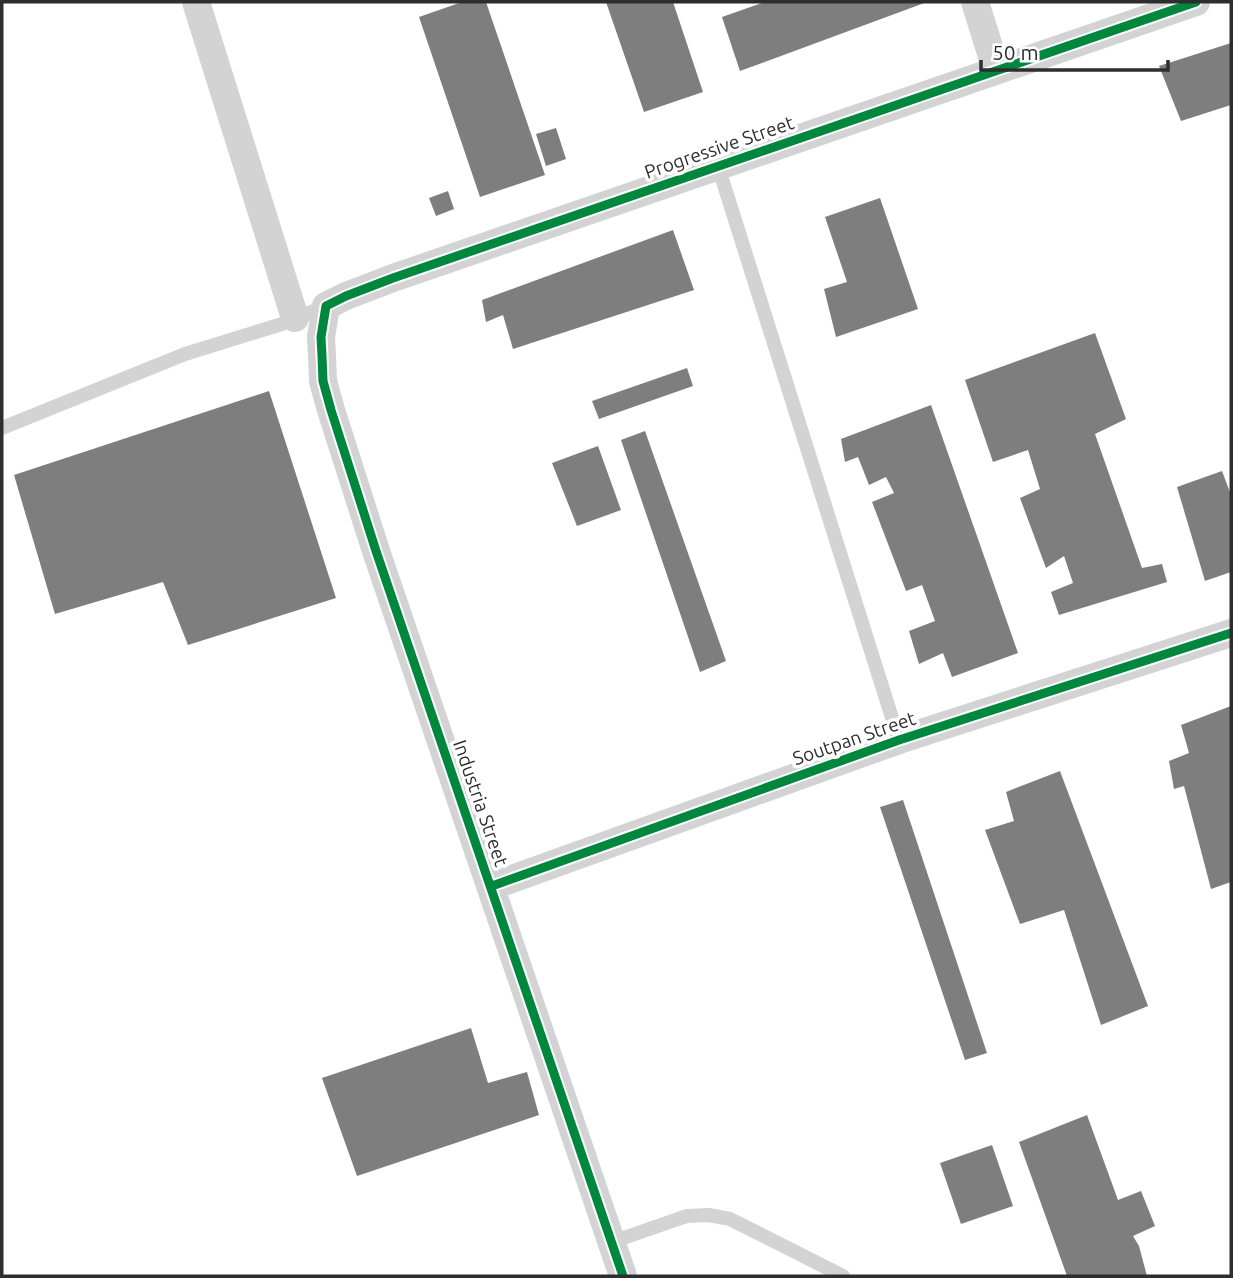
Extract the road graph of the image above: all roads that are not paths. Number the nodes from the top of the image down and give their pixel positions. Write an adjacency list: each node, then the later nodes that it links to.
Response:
1 (196, 2): 7 (street)
2 (975, 2): 4 (street)
3 (1196, 2): 4 (street, Progressive Street)
4 (996, 69): 5 (street, Progressive Street)
5 (718, 166): 6 (street, Progressive Street); 10 (lane)
6 (326, 306): 7 (lane); 11 (street, Industria Street)
7 (295, 318): 8 (lane)
8 (2, 428)
9 (1231, 633): 10 (street, Soutpan Street)
10 (899, 740): 11 (street, Soutpan Street)
11 (492, 886): 12 (street, Industria Street)
12 (612, 1242): 13 (street, Industria Street); 14 (lane)
13 (623, 1276)
14 (843, 1276)

